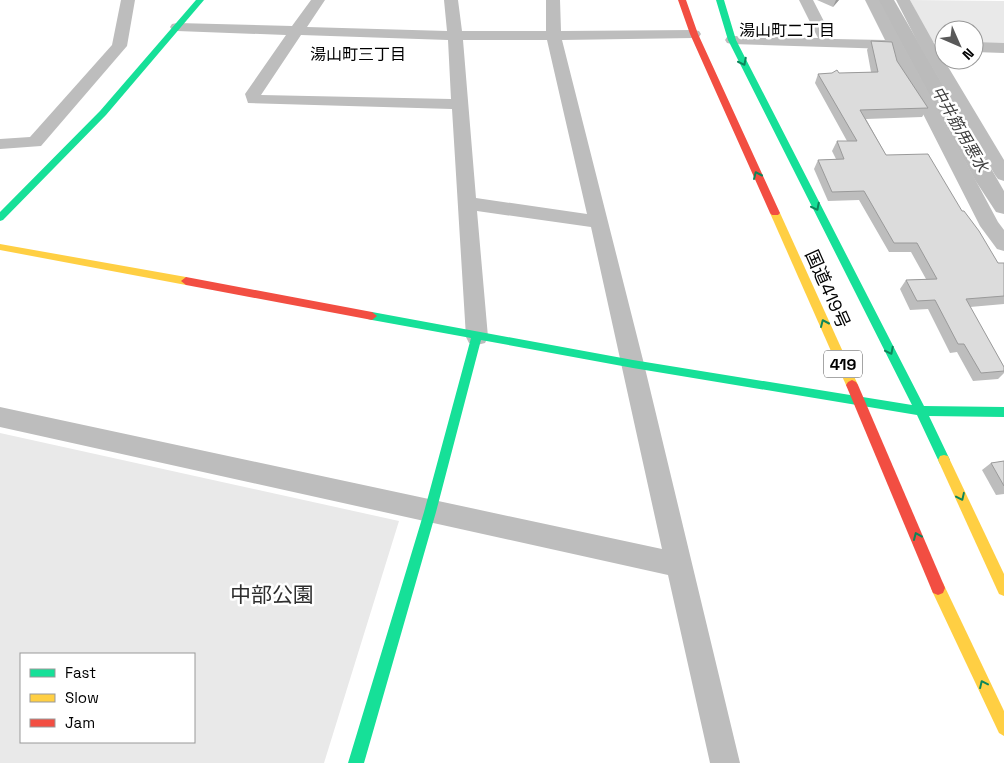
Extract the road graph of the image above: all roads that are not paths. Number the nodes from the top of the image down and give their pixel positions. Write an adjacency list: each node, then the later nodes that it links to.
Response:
1 (128, 0): 24 (street)
2 (200, 0): 11 (main road)
3 (318, 0): 12 (street)
4 (451, 0): 14 (street)
5 (553, 0): 15 (street)
6 (682, 0): 13 (main road, 国道419号 / 419)
7 (720, 0): 16 (main road, 国道419号 / 419)
8 (806, 0): 17 (street)
9 (872, 0): 18 (street)
10 (903, 0): 19 (street)
11 (177, 28): 12 (street); 27 (main road)
12 (298, 30): 14 (street); 23 (street)
13 (694, 34): 15 (street); 33 (main road, 国道419号 / 419, one-way to 13)
14 (455, 36): 15 (street); 23 (street)
15 (554, 36): 28 (street)
16 (732, 40): 17 (street); 34 (main road, 国道419号 / 419, one-way to 34)
17 (828, 44): 18 (street)
18 (896, 45): 29 (street)
19 (927, 45): 20 (street); 25 (street)
20 (934, 45)
21 (984, 47): 22 (street)
22 (1004, 48)
23 (459, 104): 26 (street)
24 (0, 144)
25 (1004, 175)
26 (468, 203): 28 (street); 31 (street)
27 (0, 218)
28 (599, 222): 32 (street)
29 (1004, 244)
30 (0, 247): 31 (main road)
31 (477, 337): 32 (main road); 37 (main road)
32 (633, 364): 33 (main road); 38 (street)
33 (859, 400): 34 (main road); 40 (main road, 国道419号 / 419, one-way to 33)
34 (921, 411): 35 (main road); 39 (main road, 国道419号 / 419, one-way to 39)
35 (1004, 412)
36 (0, 418): 37 (street)
37 (430, 512): 38 (street); 41 (main road)
38 (679, 565): 42 (street)
39 (1004, 589)
40 (1004, 728)
41 (356, 763)
42 (725, 763)

